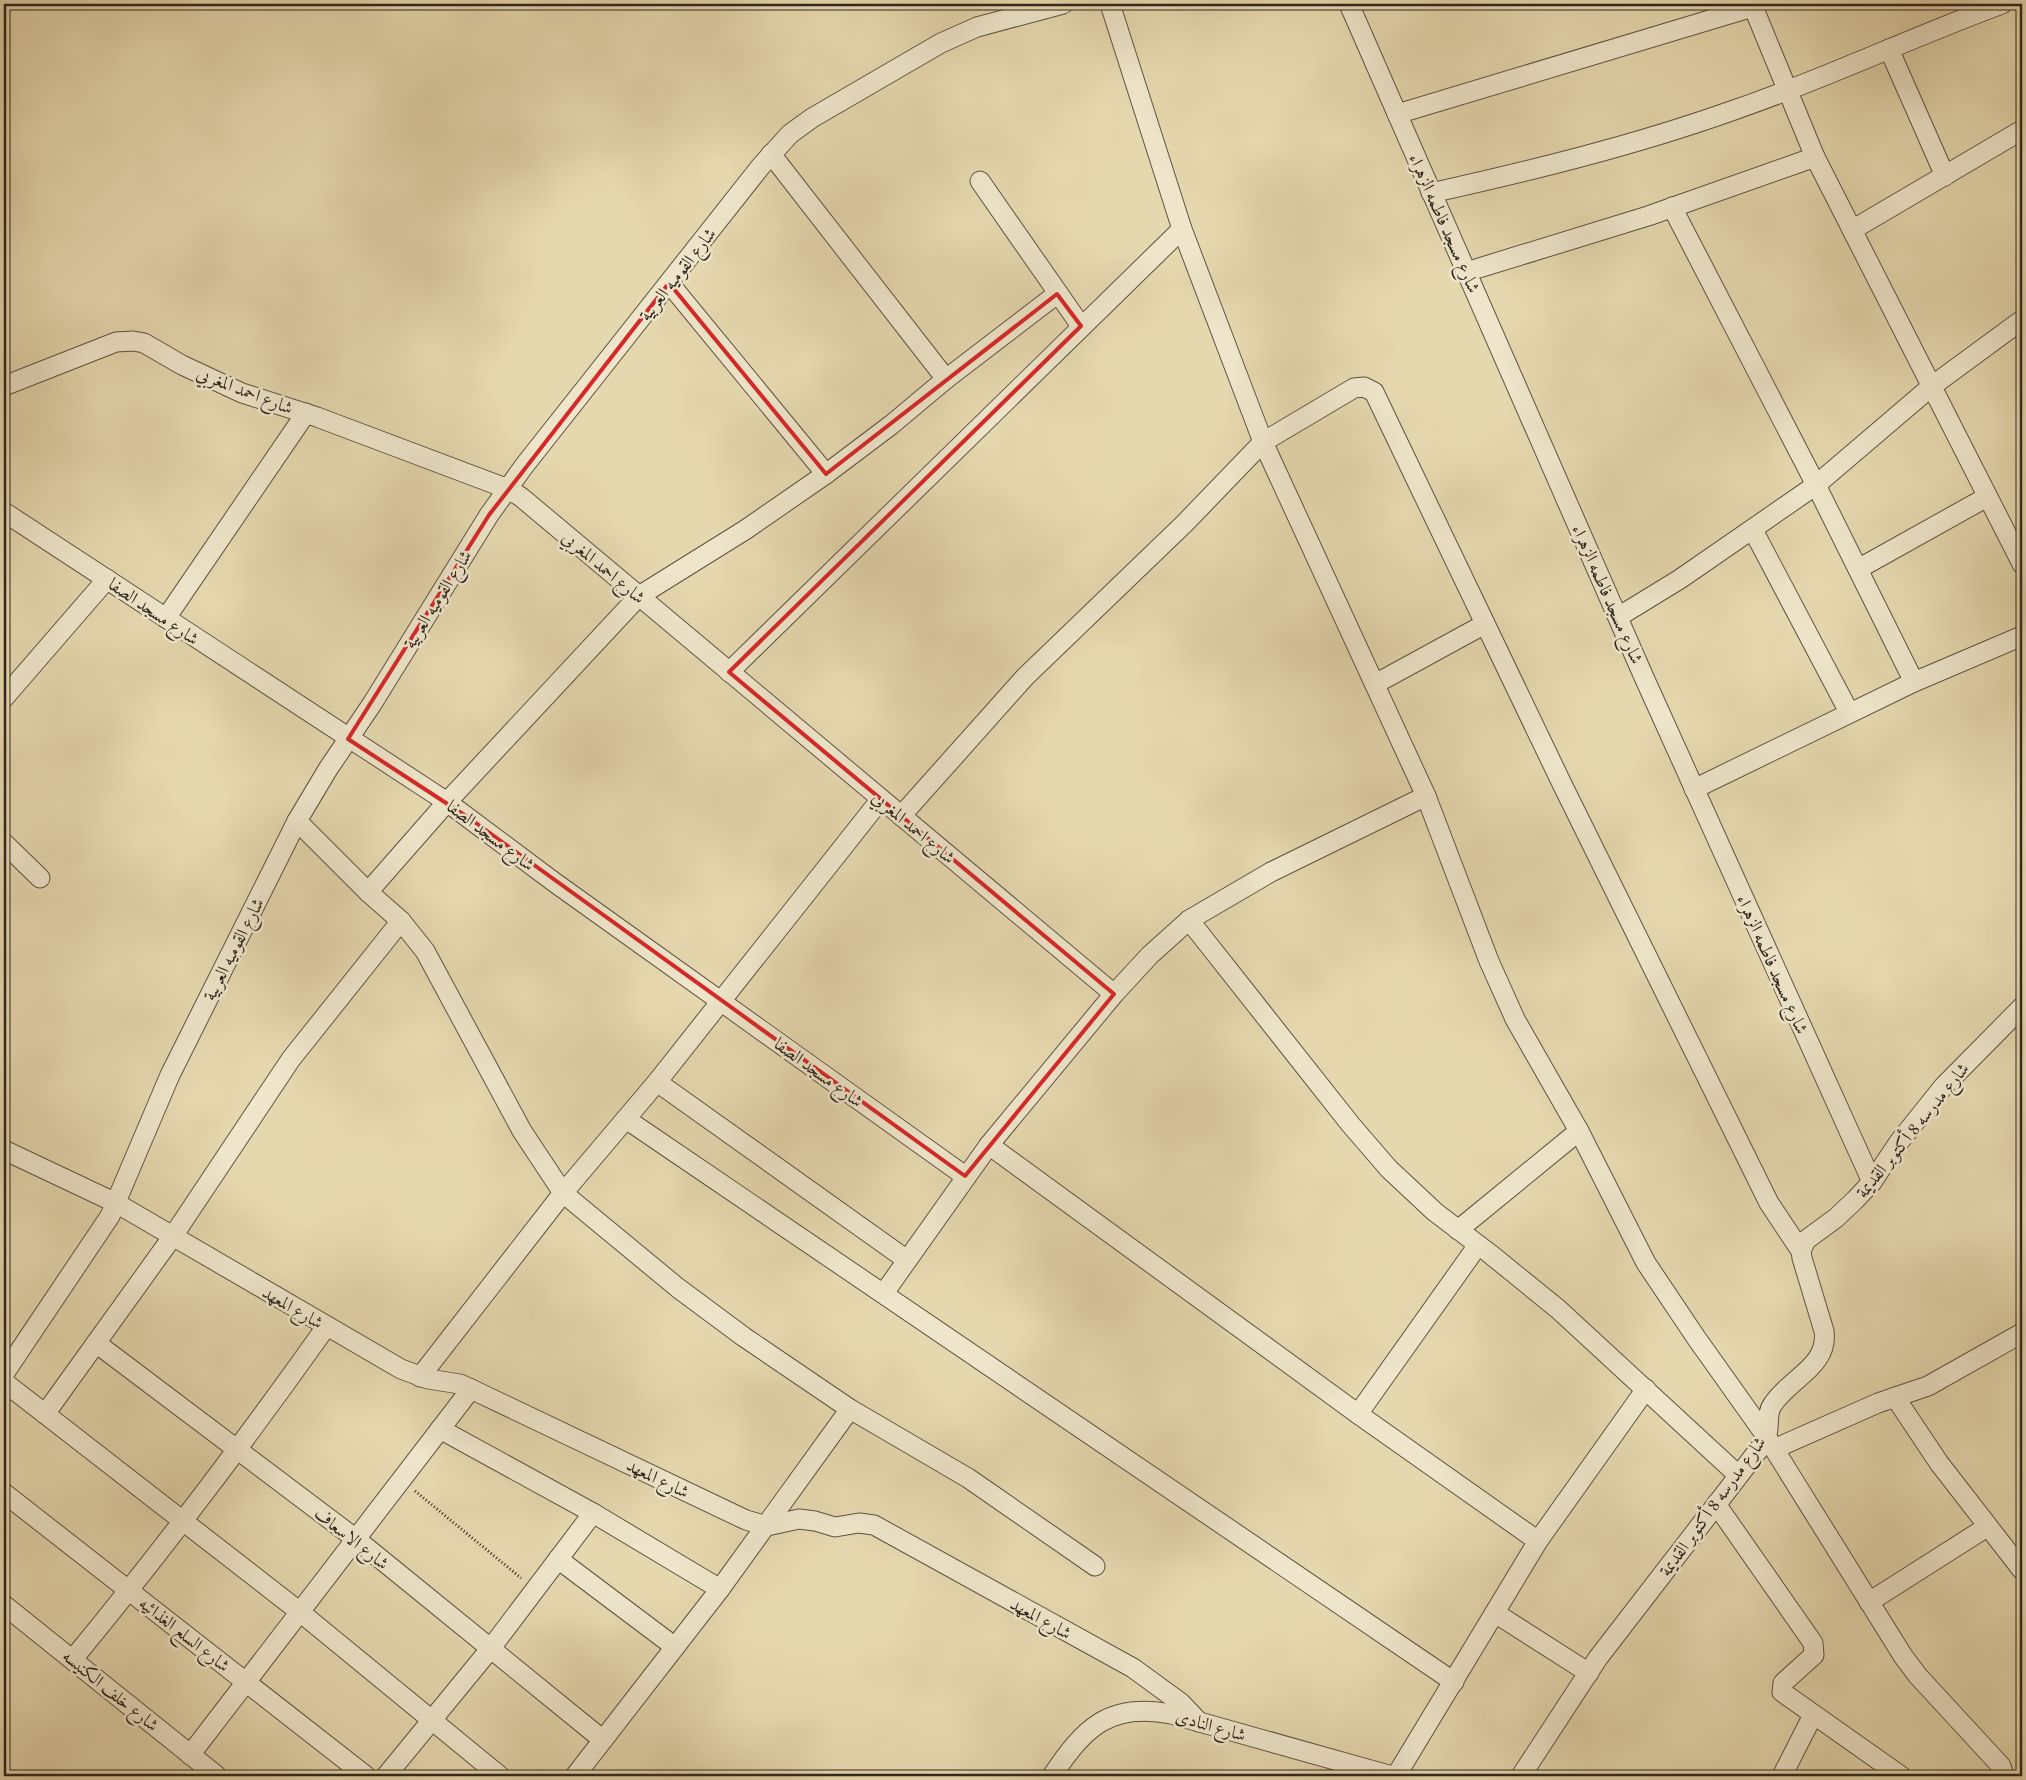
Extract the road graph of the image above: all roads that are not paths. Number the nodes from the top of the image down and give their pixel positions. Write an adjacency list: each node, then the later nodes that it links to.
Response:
1 (1063, 4): 10 (street, شارع القوميه العربية)
2 (1110, 4): 16 (street)
3 (1349, 4): 8 (street, شارع مسجد فاطمه الزهراء)
4 (2002, 4): 6 (street)
5 (1753, 5): 7 (street); 8 (street)
6 (1889, 49): 7 (street); 12 (street)
7 (1788, 91): 11 (street); 14 (street)
8 (1397, 114): 14 (street, شارع مسجد فاطمه الزهراء)
9 (2022, 130): 12 (street)
10 (771, 154): 19 (street, شارع القوميه العربية); 23 (street)
11 (1815, 157): 15 (street); 17 (street)
12 (1945, 176): 17 (street)
13 (980, 181): 20 (street)
14 (1431, 193): 18 (street, شارع مسجد فاطمه الزهراء)
15 (1672, 207): 18 (street); 29 (street)
16 (1182, 229): 22 (street); 27 (street)
17 (1852, 230): 25 (street)
18 (1466, 272): 38 (street, شارع مسجد فاطمه الزهراء)
19 (669, 283): 28 (street); 30 (street, شارع القوميه العربية)
20 (1058, 294): 22 (street); 23 (street)
21 (2022, 320): 25 (street)
22 (1081, 326): 42 (street)
23 (946, 379): 28 (street)
24 (4, 386): 26 (street, شارع احمد المغربي)
25 (1932, 386): 29 (street); 31 (street)
26 (306, 413): 30 (street, شارع احمد المغربي); 39 (street)
27 (1263, 442): 40 (street); 44 (street); 52 (street)
28 (826, 474): 37 (street)
29 (1816, 485): 33 (street); 35 (street)
30 (508, 489): 37 (street, شارع احمد المغربي); 47 (street, شارع القوميه العربية)
31 (1987, 497): 34 (street); 35 (street)
32 (6, 518): 36 (street, شارع مسجد الصفا)
33 (1753, 530): 38 (street); 46 (street)
34 (2022, 564)
35 (1858, 569): 43 (street)
36 (107, 579): 39 (street, شارع مسجد الصفا); 45 (street)
37 (640, 596): 42 (street, شارع احمد المغربي); 51 (street)
38 (1618, 616): 48 (street, شارع مسجد فاطمه الزهراء)
39 (166, 618): 47 (street, شارع مسجد الصفا)
40 (1485, 624): 44 (street); 74 (street)
41 (2022, 636): 43 (street)
42 (729, 672): 50 (street, شارع احمد المغربي)
43 (1914, 682): 46 (street)
44 (1375, 684): 49 (street)
45 (4, 698)
46 (1849, 712): 48 (street)
47 (348, 738): 51 (street, شارع مسجد الصفا); 53 (street, شارع القوميه العربية)
48 (1694, 789): 68 (street, شارع مسجد فاطمه الزهراء)
49 (1426, 796): 57 (street); 64 (street)
50 (881, 799): 52 (street, شارع احمد المغربي); 60 (street)
51 (447, 802): 56 (street); 60 (street, شارع مسجد الصفا)
52 (901, 816): 59 (street, شارع احمد المغربي)
53 (297, 821): 56 (street); 70 (street, شارع القوميه العربية)
54 (4, 843): 55 (street)
55 (40, 878)
56 (368, 892): 58 (street)
57 (1189, 920): 59 (street); 71 (street)
58 (401, 921): 69 (street); 72 (street)
59 (1114, 994): 65 (street)
60 (720, 1001): 62 (street); 67 (street, شارع مسجد الصفا)
61 (2022, 1007): 68 (street, شارع مدرسه 8 أكتوبر القديمة)
62 (657, 1082): 63 (street); 75 (street)
63 (626, 1118): 69 (street); 76 (street)
64 (1579, 1131): 71 (street); 90 (street)
65 (989, 1145): 67 (street); 88 (street)
66 (4, 1150): 70 (street, شارع المعهد)
67 (965, 1176): 75 (street)
68 (1872, 1182): 74 (street, شارع مدرسه 8 أكتوبر القديمة)
69 (563, 1193): 81 (street); 86 (street)
70 (116, 1203): 72 (street, شارع المعهد); 80 (street, شارع القوميه العربية)
71 (1458, 1230): 73 (street)
72 (173, 1236): 77 (street, شارع المعهد); 79 (street)
73 (1478, 1245): 84 (street); 88 (street)
74 (1801, 1251): 90 (street, شارع مدرسه 8 أكتوبر القديمة)
75 (907, 1260): 76 (street)
76 (884, 1293): 115 (street)
77 (326, 1327): 81 (street, شارع المعهد); 91 (street)
78 (2022, 1333): 85 (street)
79 (96, 1343): 87 (street); 91 (street, شارع الاسعاف)
80 (4, 1374)
81 (420, 1377): 83 (street, شارع المعهد)
82 (4, 1382): 87 (street)
83 (471, 1389): 89 (street); 97 (street, شارع المعهد)
84 (1646, 1389): 92 (street); 100 (street)
85 (1896, 1397): 90 (street); 98 (street)
86 (850, 1409): 97 (street); 102 (street)
87 (45, 1414): 96 (street)
88 (1358, 1414): 100 (street)
89 (440, 1429): 95 (street); 99 (street)
90 (1770, 1442): 92 (street, شارع مدرسه 8 أكتوبر القديمة); 106 (street)
91 (238, 1450): 96 (street); 99 (street, شارع الاسعاف)
92 (1738, 1475): 94 (street, شارع مدرسه 8 أكتوبر القديمة)
93 (4, 1493): 105 (street, شارع السلع الغذائيه)
94 (1716, 1504): 113 (street, شارع مدرسه 8 أكتوبر القديمة); 116 (street)
95 (593, 1513): 101 (street); 104 (street)
96 (184, 1522): 105 (street); 108 (street)
97 (767, 1526): 104 (street); 118 (street, شارع المعهد)
98 (1987, 1527): 103 (street); 106 (street)
99 (356, 1539): 108 (street); 110 (street, شارع الاسعاف)
100 (1538, 1541): 109 (street)
101 (558, 1559): 110 (street); 111 (street)
102 (1095, 1566)
103 (2022, 1570)
104 (720, 1589): 111 (street)
105 (129, 1591): 112 (street); 114 (street, شارع السلع الغذائيه)
106 (1869, 1602): 131 (street)
107 (4, 1605): 112 (street, شارع خلف الكنيسه)
108 (300, 1612): 114 (street); 117 (street)
109 (1495, 1613): 113 (street); 115 (street)
110 (490, 1648): 117 (street); 119 (street, شارع الاسعاف)
111 (675, 1648): 119 (street)
112 (73, 1659): 120 (street, شارع خلف الكنيسه)
113 (1589, 1673): 128 (street, شارع مدرسه 8 أكتوبر القديمة)
114 (246, 1682): 120 (street); 122 (street, شارع السلع الغذائيه)
115 (1454, 1682): 127 (street)
116 (1813, 1715): 129 (street); 130 (street)
117 (433, 1721): 123 (street); 124 (street)
118 (1199, 1722): 126 (street, شارع النادى); 127 (street, شارع النادى)
119 (603, 1740): 125 (street)
120 (190, 1755): 121 (street, شارع خلف الكنيسه)
121 (217, 1776)
122 (366, 1776)
123 (386, 1776)
124 (500, 1776)
125 (575, 1776)
126 (1052, 1776)
127 (1394, 1776)
128 (1521, 1776)
129 (1782, 1776)
130 (1901, 1776)
131 (2004, 1776)

